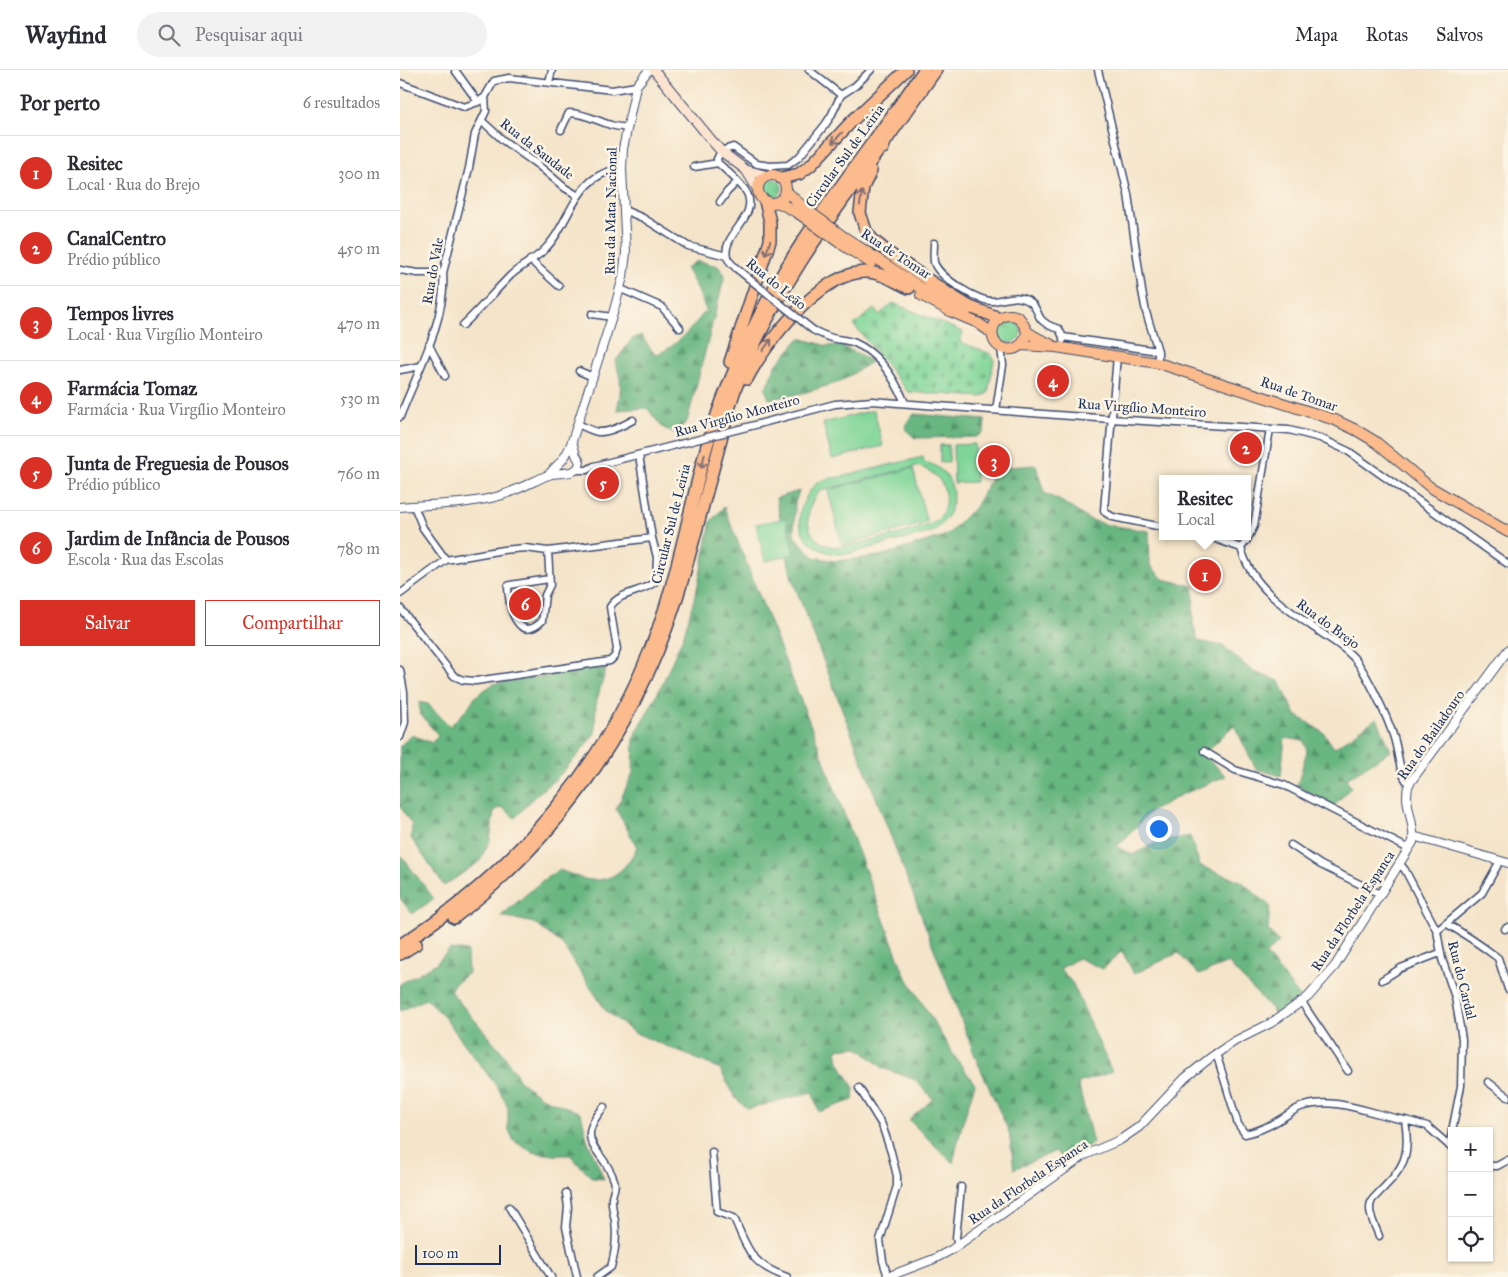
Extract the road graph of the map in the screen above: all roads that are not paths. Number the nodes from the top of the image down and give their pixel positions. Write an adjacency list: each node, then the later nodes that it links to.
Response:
1 (455, 70): 16 (street)
2 (552, 70): 11 (street)
3 (650, 70): 13 (street)
4 (655, 70): 21 (main road)
5 (809, 70): 14 (street)
6 (872, 70): 14 (street)
7 (906, 70): 27 (highway, one-way to 27)
8 (924, 70): 69 (highway, Circular Sul de Leiria)
9 (936, 70): 20 (highway)
10 (1098, 70): 58 (street)
11 (549, 82): 13 (street); 15 (street)
12 (400, 84): 16 (street)
13 (636, 86): 18 (street, Rua da Mata Nacional)
14 (841, 95): 21 (street)
15 (485, 97): 16 (street); 17 (street, Rua do Vale)
16 (478, 102)
17 (482, 121): 31 (street, Rua da Saudade); 42 (street, Rua do Vale)
18 (628, 127): 19 (street); 24 (street, Rua da Mata Nacional)
19 (561, 130)
20 (885, 142): 48 (highway, one-way to 20); 69 (highway, Circular Sul de Leiria)
21 (721, 151): 22 (street); 25 (main road)
22 (718, 162): 23 (street); 28 (street, Rua do Leão)
23 (694, 167)
24 (622, 169): 31 (street); 35 (street, Rua da Mata Nacional)
25 (746, 170): 26 (main road); 29 (main road)
26 (768, 176): 27 (main road); 29 (main road)
27 (781, 178): 30 (main road, Rua de Tomar)
28 (737, 182): 33 (street); 39 (street, Rua do Leão)
29 (758, 190): 32 (main road)
30 (786, 191): 34 (main road); 36 (main road, Rua de Tomar)
31 (577, 195): 40 (street)
32 (765, 201): 34 (main road, Rua de Tomar); 69 (highway, one-way to 69)
33 (720, 202)
34 (778, 202): 36 (main road, Rua de Tomar)
35 (624, 210): 39 (street); 45 (street, Rua da Mata Nacional)
36 (800, 210): 37 (main road, Rua de Tomar, bridge)
37 (842, 240): 44 (main road, Rua de Tomar); 48 (main road, Rua de Tomar)
38 (934, 243): 53 (street)
39 (727, 256): 67 (street, Rua do Leão, bridge)
40 (530, 260): 43 (street); 49 (street)
41 (400, 270): 42 (street)
42 (443, 274): 55 (street, Rua do Vale)
43 (558, 286)
44 (909, 288): 52 (main road, Rua de Tomar); 69 (highway, one-way to 44)
45 (621, 289): 47 (street, Rua da Mata Nacional); 50 (street)
46 (592, 314): 47 (street)
47 (612, 316): 66 (street, Rua da Mata Nacional)
48 (998, 316): 51 (main road, Rua de Tomar); 52 (main road)
49 (463, 325)
50 (680, 328)
51 (1027, 331): 54 (main road); 57 (main road, Rua de Tomar)
52 (992, 333): 56 (main road, Rua de Tomar)
53 (1063, 337): 57 (street); 58 (street)
54 (1021, 344): 56 (main road); 57 (main road, Rua de Tomar)
55 (429, 345): 62 (street, Rua do Vale); 65 (street)
56 (1006, 348): 61 (street); 61 (street)
57 (1058, 348): 59 (main road, Rua de Tomar)
58 (1158, 351): 60 (street)
59 (1117, 356): 60 (main road, Rua de Tomar); 71 (street)
60 (1158, 363): 86 (main road, Rua de Tomar)
61 (1003, 365): 68 (street)
62 (421, 366): 63 (street); 70 (street, Rua do Vale)
63 (400, 370)
64 (579, 371): 66 (street)
65 (445, 376)
66 (593, 377): 73 (street, Rua da Mata Nacional)
67 (905, 403): 68 (street, Rua Virgílio Monteiro); 76 (street, Rua Virgílio Monteiro, bridge)
68 (996, 410): 71 (street, Rua Virgílio Monteiro)
69 (722, 416): 110 (highway, Circular Sul de Leiria, one-way to 110); 112 (highway, Circular Sul de Leiria)
70 (400, 417)
71 (1111, 419): 74 (street, Rua Virgílio Monteiro); 84 (street)
72 (633, 420): 73 (street)
73 (578, 424): 75 (street, Rua da Mata Nacional)
74 (1270, 429): 85 (street); 93 (street, Rua Virgílio Monteiro)
75 (572, 441): 77 (street); 78 (street, Rua da Mata Nacional)
76 (639, 455): 79 (street, Rua Virgílio Monteiro); 87 (street)
77 (578, 457): 78 (street); 79 (street); 80 (street)
78 (564, 458): 80 (street); 81 (street, Rua da Mata Nacional)
79 (594, 466): 80 (street, Rua Virgílio Monteiro)
80 (573, 471): 81 (street, Rua da Mata Nacional)
81 (549, 475): 83 (street, Rua da Mata Nacional)
82 (400, 506): 83 (street, Rua da Mata Nacional)
83 (414, 506): 92 (street)
84 (1159, 526)
85 (1251, 532)
86 (1507, 532)
87 (652, 538): 91 (street); 96 (street)
88 (1218, 540): 90 (street)
89 (1247, 540): 90 (street)
90 (1241, 548): 101 (street, Rua do Brejo)
91 (548, 551): 92 (street); 94 (street)
92 (446, 560): 95 (street)
93 (1508, 564)
94 (549, 579): 94 (street)
95 (400, 594)
96 (400, 608)
97 (1508, 650): 101 (street, Rua do Bailadouro)
98 (400, 670): 99 (street)
99 (400, 737)
100 (1204, 751): 104 (street)
101 (1409, 784): 102 (street, Rua do Bailadouro)
102 (1414, 836): 104 (street, Rua da Florbela Espanca); 105 (street)
103 (1291, 845): 107 (street)
104 (1408, 849): 106 (street, Rua da Florbela Espanca)
105 (1504, 862): 108 (street, Rua do Cardal)
106 (1400, 864): 107 (street, Rua da Florbela Espanca); 109 (street)
107 (1380, 894): 115 (street, Rua da Florbela Espanca)
108 (1447, 924): 109 (street, Rua do Cardal); 114 (street)
109 (1437, 931): 111 (street, Rua do Cardal)
110 (400, 945)
111 (1440, 953): 113 (street); 123 (street, Rua do Cardal)
112 (400, 954)
113 (1382, 980)
114 (1508, 989)
115 (1301, 1001): 116 (street, Rua da Florbela Espanca); 117 (street)
116 (1216, 1053): 122 (street); 132 (street, Rua da Florbela Espanca)
117 (1348, 1071)
118 (1488, 1082): 120 (street)
119 (859, 1088): 137 (street)
120 (1508, 1097)
121 (604, 1107): 135 (street)
122 (1405, 1120): 124 (street); 131 (street)
123 (1453, 1127)
124 (1448, 1145)
125 (712, 1152): 136 (street)
126 (1508, 1160): 127 (street)
127 (1493, 1166)
128 (960, 1187): 132 (street)
129 (566, 1193): 134 (street)
130 (508, 1207): 133 (street)
131 (1379, 1236)
132 (958, 1246): 137 (street, Rua da Florbela Espanca)
133 (551, 1277)
134 (577, 1277)
135 (597, 1277)
136 (787, 1277)
137 (887, 1277)

